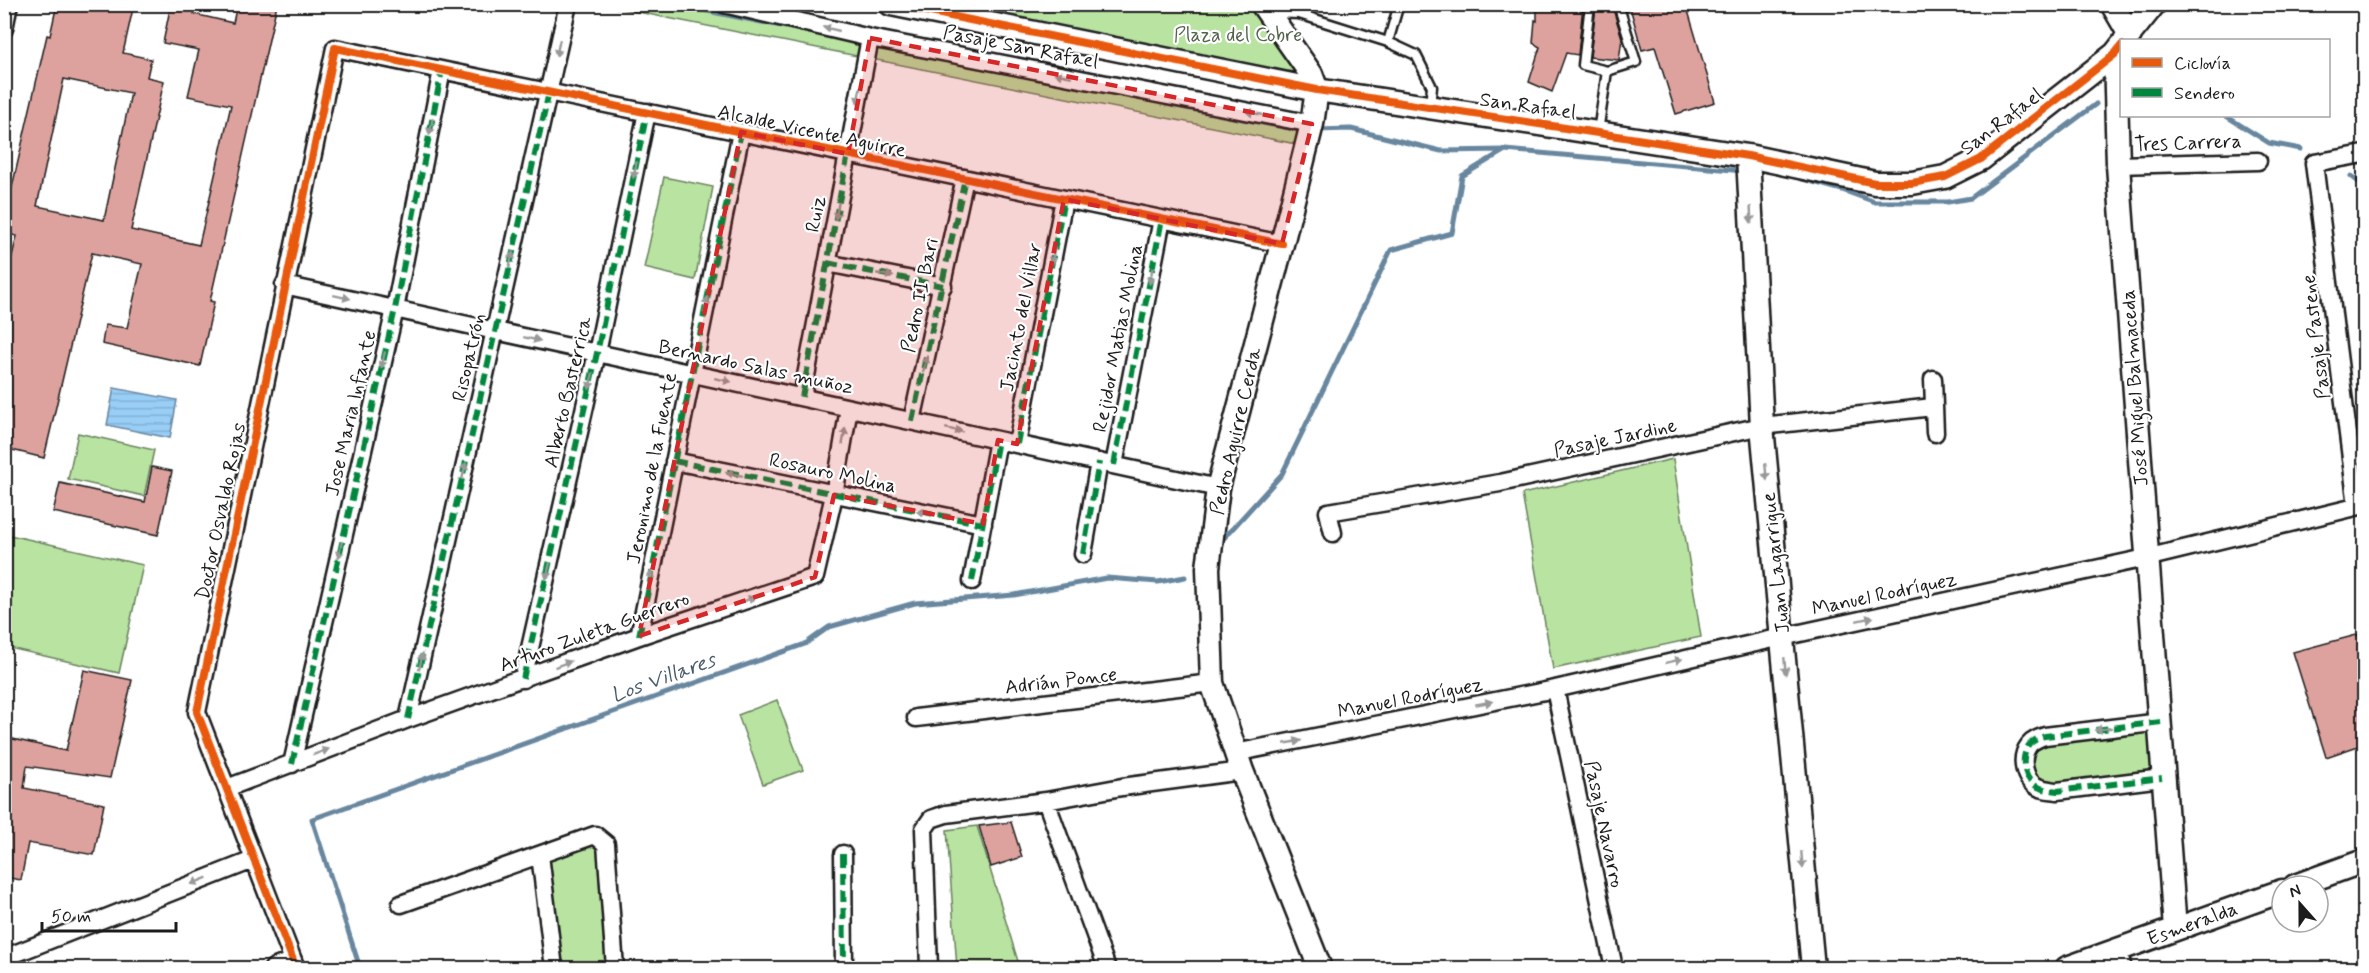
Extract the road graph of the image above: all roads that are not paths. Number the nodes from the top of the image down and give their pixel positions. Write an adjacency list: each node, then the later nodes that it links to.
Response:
1 (9, 4): 12 (street)
2 (567, 4): 22 (street, Risopatrón, one-way to 22)
3 (724, 4): 13 (street, Pasaje San Rafael, one-way to 3)
4 (891, 4): 21 (street, San Rafael)
5 (1398, 4): 16 (lane)
6 (1590, 4): 20 (lane)
7 (1618, 4): 20 (lane)
8 (2112, 4): 14 (street, José Miguel Balmaceda)
9 (2154, 4): 15 (street, San Rafael)
10 (1265, 9): 11 (lane); 21 (street)
11 (1299, 9): 16 (lane)
12 (4, 29)
13 (870, 38): 26 (street, Pasaje San Rafael, one-way to 13); 29 (street, Ruiz, one-way to 29)
14 (2122, 39)
15 (2127, 39)
16 (1388, 42): 23 (lane)
17 (2120, 46): 31 (street, San Rafael)
18 (335, 48): 19 (street, Alcalde Vicente Aguirre); 39 (street, Doctor Osvaldo Rojas)
19 (442, 70): 22 (street, Alcalde Vicente Aguirre); 41 (street, Jose Maria Infante, one-way to 41)
20 (1607, 71): 28 (lane)
21 (1317, 90): 23 (street, San Rafael); 26 (street, Pedro Aguirre Cerda)
22 (549, 92): 24 (street, Alcalde Vicente Aguirre); 42 (street, Risopatrón, one-way to 22)
23 (1430, 108): 28 (street, San Rafael)
24 (647, 112): 27 (street, Alcalde Vicente Aguirre); 43 (street, Alberto Basterrica, one-way to 43)
25 (2120, 117): 33 (street, José Miguel Balmaceda)
26 (1312, 124): 37 (street, Pedro Aguirre Cerda)
27 (741, 132): 29 (street, Alcalde Vicente Aguirre); 44 (street, Jeronimo de la Fuente, one-way to 27)
28 (1598, 132): 31 (street, San Rafael)
29 (848, 154): 34 (street, Alcalde Vicente Aguirre); 38 (street, Ruiz, one-way to 38)
30 (2364, 154): 58 (street, Pasaje Pastene)
31 (1748, 156): 50 (street, Juan Lagarrigue, one-way to 50)
32 (2258, 161): 33 (street, Tres Carrera)
33 (2118, 165): 62 (street, José Miguel Balmaceda)
34 (965, 178): 35 (street, Alcalde Vicente Aguirre); 40 (street, Pedro II Bari)
35 (1064, 198): 36 (street, Alcalde Vicente Aguirre); 53 (street, Jacinto del Villar, one-way to 53)
36 (1162, 219): 37 (street, Alcalde Vicente Aguirre); 55 (street, Rejidor Matias Molina, one-way to 55)
37 (1282, 244): 56 (street, Pedro Aguirre Cerda)
38 (827, 263): 40 (street, one-way to 40); 46 (street, Ruiz)
39 (284, 285): 41 (street, Bernardo Salas muñoz, one-way to 41); 75 (street, Doctor Osvaldo Rojas)
40 (943, 286): 49 (street, Pedro II Bari, one-way to 40)
41 (395, 309): 42 (street, Bernardo Salas muñoz); 73 (street, Jose Maria Infante, one-way to 73)
42 (495, 330): 43 (street, Bernardo Salas muñoz, one-way to 43); 69 (street, Risopatrón, one-way to 42)
43 (597, 353): 44 (street, Bernardo Salas muñoz); 66 (street, Alberto Basterrica, one-way to 66)
44 (692, 373): 46 (street, Bernardo Salas muñoz, one-way to 46); 54 (street, Jeronimo de la Fuente)
45 (1933, 379): 47 (street)
46 (802, 397): 48 (street, Bernardo Salas muñoz)
47 (1933, 407): 50 (street, Pasaje Jardine); 51 (street)
48 (849, 408): 49 (street, Bernardo Salas muñoz); 57 (street, Arturo Zuleta Guerrero, one-way to 48)
49 (912, 421): 52 (street, Bernardo Salas muñoz, one-way to 52)
50 (1762, 426): 60 (street, Pasaje Jardine); 65 (street, Juan Lagarrigue, one-way to 65)
51 (1935, 433)
52 (998, 440): 53 (street, Bernardo Salas muñoz); 59 (street)
53 (1017, 444): 55 (street, Bernardo Salas muñoz)
54 (674, 461): 57 (street, Rosauro Molina, one-way to 54); 64 (street, Jeronimo de la Fuente, one-way to 54)
55 (1106, 463): 56 (street, Bernardo Salas muñoz); 61 (street, Rejidor Matias Molina)
56 (1218, 488): 67 (street, Pedro Aguirre Cerda)
57 (834, 495): 59 (street, Rosauro Molina, one-way to 57); 64 (street, Arturo Zuleta Guerrero, one-way to 57)
58 (2360, 506): 62 (street, Manuel Rodríguez)
59 (983, 524): 63 (street)
60 (1333, 533)
61 (1083, 554)
62 (2146, 558): 65 (street, Manuel Rodríguez, one-way to 62); 71 (street, José Miguel Balmaceda)
63 (972, 581)
64 (639, 636): 66 (street, Arturo Zuleta Guerrero, one-way to 64)
65 (1782, 637): 68 (street, Manuel Rodríguez, one-way to 65); 96 (street, Juan Lagarrigue, one-way to 96)
66 (523, 679): 69 (street, Arturo Zuleta Guerrero)
67 (1212, 683): 70 (street, Adrián Ponce); 72 (street, Pedro Aguirre Cerda)
68 (1555, 689): 72 (street, Manuel Rodríguez, one-way to 68); 95 (street, Pasaje Navarro)
69 (408, 718): 73 (street, Arturo Zuleta Guerrero, one-way to 69)
70 (916, 718)
71 (2161, 722): 74 (street, José Miguel Balmaceda); 74 (street, one-way to 74)
72 (1239, 762): 76 (street, Manuel Rodríguez); 94 (street, Pedro Aguirre Cerda)
73 (292, 764): 75 (street, Arturo Zuleta Guerrero)
74 (2162, 778): 84 (street, José Miguel Balmaceda)
75 (227, 788): 79 (street, Doctor Osvaldo Rojas)
76 (1046, 801): 92 (street, Manuel Rodríguez); 93 (street)
77 (843, 854): 91 (street)
78 (540, 855): 83 (street); 89 (street); 90 (street)
79 (254, 860): 85 (street, one-way to 85); 87 (street, Doctor Osvaldo Rojas)
80 (2364, 861): 81 (street)
81 (2328, 874)
82 (2270, 895): 84 (street, Esmeralda)
83 (401, 904)
84 (2175, 929): 86 (street, Esmeralda)
85 (4, 958)
86 (2120, 960): 97 (street, Esmeralda)
87 (295, 964): 88 (street)
88 (273, 969)
89 (554, 969)
90 (615, 969)
91 (844, 969)
92 (929, 969)
93 (1107, 969)
94 (1320, 969)
95 (1614, 969)
96 (1813, 969)
97 (2067, 969)

